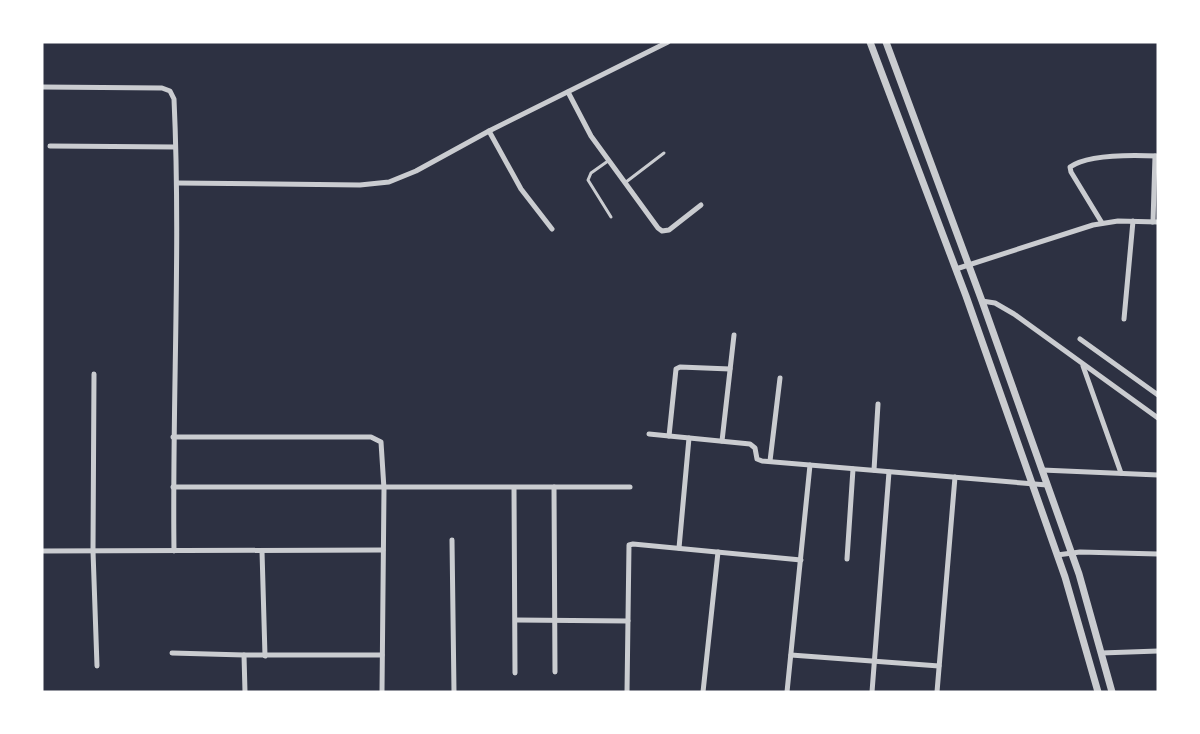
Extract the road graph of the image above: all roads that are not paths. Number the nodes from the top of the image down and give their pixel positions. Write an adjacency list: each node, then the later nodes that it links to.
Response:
1 (667, 42): 5 (street)
2 (870, 42): 21 (street)
3 (886, 42): 20 (street)
4 (42, 87): 8 (street)
5 (568, 92): 6 (street); 11 (street)
6 (489, 131): 12 (street); 19 (street)
7 (50, 146): 8 (street)
8 (176, 147): 12 (street)
9 (664, 153): 13 (lane)
10 (1157, 156): 17 (street); 18 (street)
11 (608, 160): 13 (street); 15 (lane)
12 (177, 183): 35 (street)
13 (624, 183): 14 (street)
14 (701, 205)
15 (611, 217)
16 (1133, 221): 17 (street); 18 (street); 23 (street)
17 (1156, 222)
18 (1102, 224): 20 (street)
19 (552, 229)
20 (969, 265): 21 (street); 22 (street)
21 (956, 269): 47 (street)
22 (982, 301): 26 (street); 41 (street)
23 (1124, 319)
24 (734, 335): 27 (street)
25 (1080, 339): 30 (street)
26 (1082, 365): 32 (street); 44 (street)
27 (730, 369): 34 (street); 37 (street)
28 (94, 374): 58 (street)
29 (780, 378): 38 (street)
30 (1158, 395)
31 (878, 404): 42 (street)
32 (1158, 418)
33 (649, 434): 34 (street)
34 (669, 436): 36 (street)
35 (173, 437): 49 (street); 53 (street)
36 (690, 438): 37 (street); 55 (street)
37 (722, 441): 38 (street)
38 (770, 461): 39 (street)
39 (810, 465): 40 (street); 66 (street)
40 (853, 469): 42 (street); 65 (street)
41 (1042, 470): 44 (street); 48 (street)
42 (874, 471): 43 (street)
43 (889, 472): 46 (street); 77 (street)
44 (1120, 473): 45 (street)
45 (1158, 475)
46 (955, 477): 47 (street); 79 (street)
47 (1032, 484): 48 (street); 64 (street)
48 (1047, 485): 62 (street)
49 (173, 487): 53 (street); 59 (street)
50 (554, 487): 51 (street); 52 (street); 68 (street)
51 (630, 487)
52 (514, 488): 53 (street); 67 (street)
53 (384, 489): 56 (street)
54 (452, 540): 84 (street)
55 (679, 548): 61 (street); 69 (street)
56 (383, 550): 60 (street); 74 (street)
57 (42, 551): 58 (street)
58 (93, 551): 59 (street); 78 (street)
59 (174, 551): 60 (street)
60 (262, 551): 76 (street)
61 (718, 552): 66 (street); 86 (street)
62 (1071, 552): 63 (street); 64 (street); 72 (street)
63 (1158, 554)
64 (1057, 555): 90 (street)
65 (847, 559)
66 (801, 560): 75 (street)
67 (516, 620): 68 (street); 81 (street)
68 (554, 621): 69 (street); 80 (street)
69 (628, 621): 85 (street)
70 (1158, 651): 72 (street)
71 (172, 653): 73 (street)
72 (1101, 653): 91 (street)
73 (244, 655): 76 (street); 82 (street)
74 (382, 655): 76 (street); 83 (street)
75 (791, 655): 77 (street); 87 (street)
76 (265, 656)
77 (874, 662): 79 (street); 88 (street)
78 (97, 666)
79 (939, 666): 89 (street)
80 (555, 672)
81 (515, 673)
82 (244, 692)
83 (382, 692)
84 (454, 692)
85 (627, 692)
86 (702, 692)
87 (787, 692)
88 (872, 692)
89 (937, 692)
90 (1098, 692)
91 (1112, 692)

